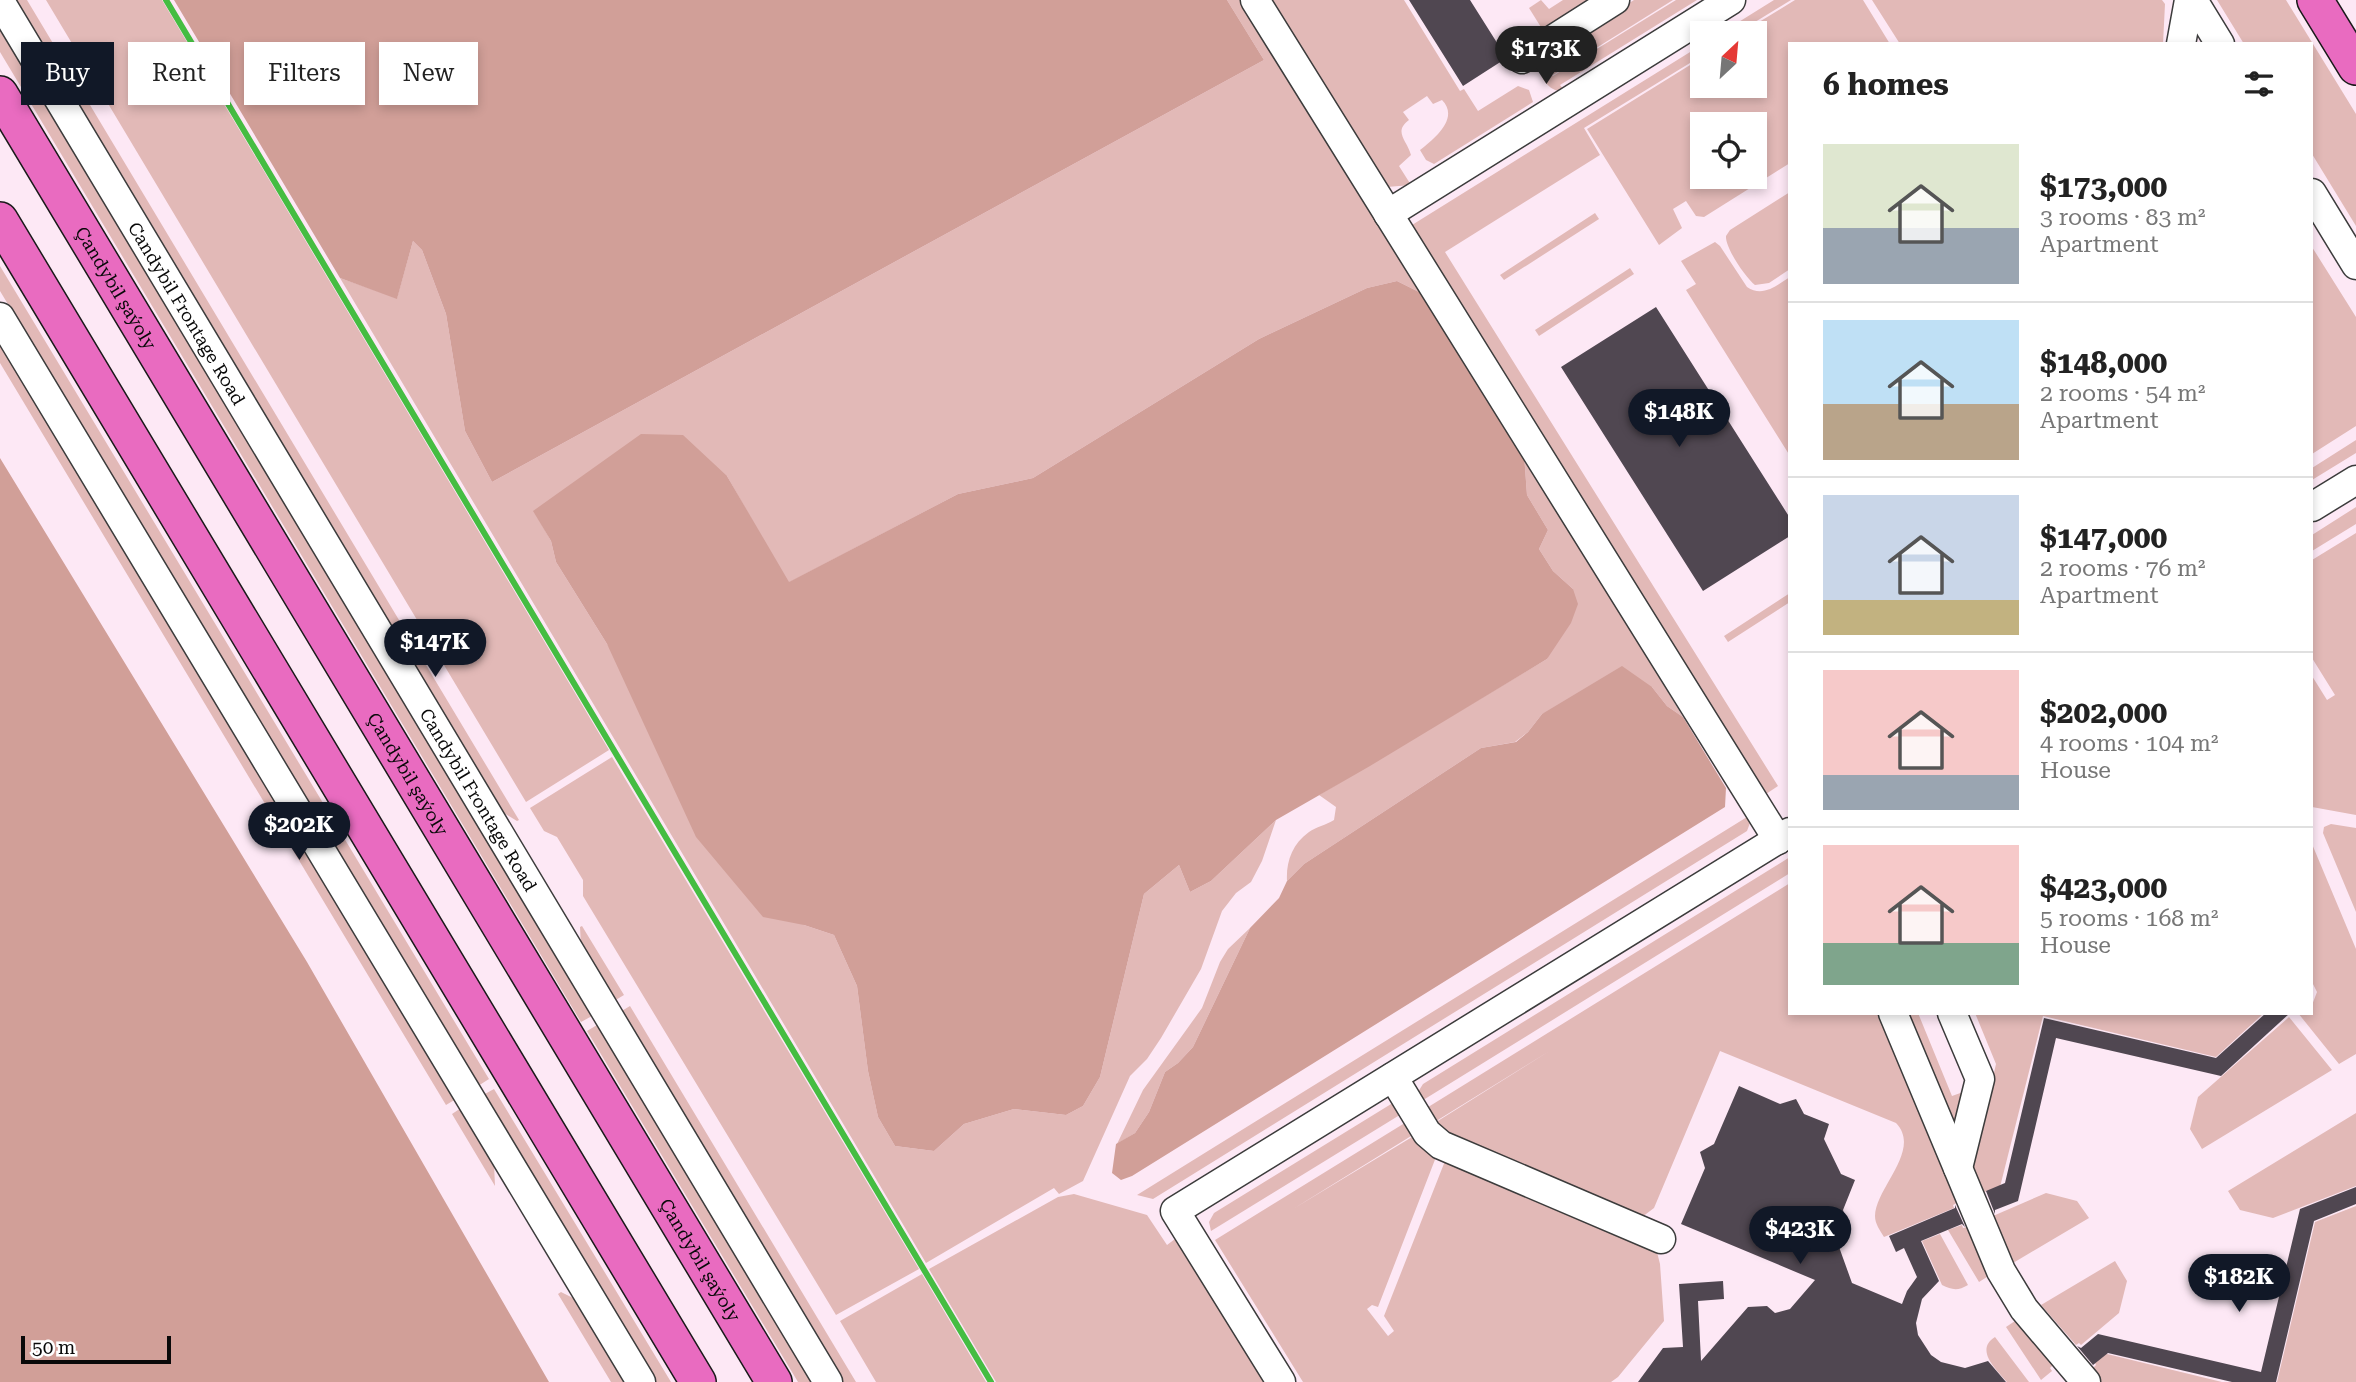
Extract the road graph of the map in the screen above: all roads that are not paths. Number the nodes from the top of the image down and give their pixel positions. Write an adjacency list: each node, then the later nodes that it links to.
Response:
1 (1255, 0): 13 (street)
2 (1615, 0): 9 (street)
3 (1731, 0): 13 (street)
4 (2191, 0): 7 (street); 8 (street)
5 (2315, 0): 10 (main road)
6 (0, 1): 28 (street, Candybil Frontage Road)
7 (2180, 42)
8 (2219, 42)
9 (1522, 59)
10 (2356, 67)
11 (0, 94): 27 (main road, Çandybil şaýoly)
12 (2313, 197): 15 (street)
13 (1388, 214): 19 (street)
14 (0, 220): 26 (main road)
15 (2356, 265)
16 (0, 317): 25 (street)
17 (2356, 480): 18 (street)
18 (2313, 506)
19 (1784, 836): 22 (street)
20 (1894, 1015): 23 (street)
21 (1953, 1015): 23 (street)
22 (1392, 1077): 24 (street); 29 (street)
23 (1958, 1168): 30 (street)
24 (1661, 1239)
25 (641, 1382)
26 (698, 1382)
27 (774, 1382)
28 (828, 1382)
29 (1281, 1382)
30 (2087, 1382)

